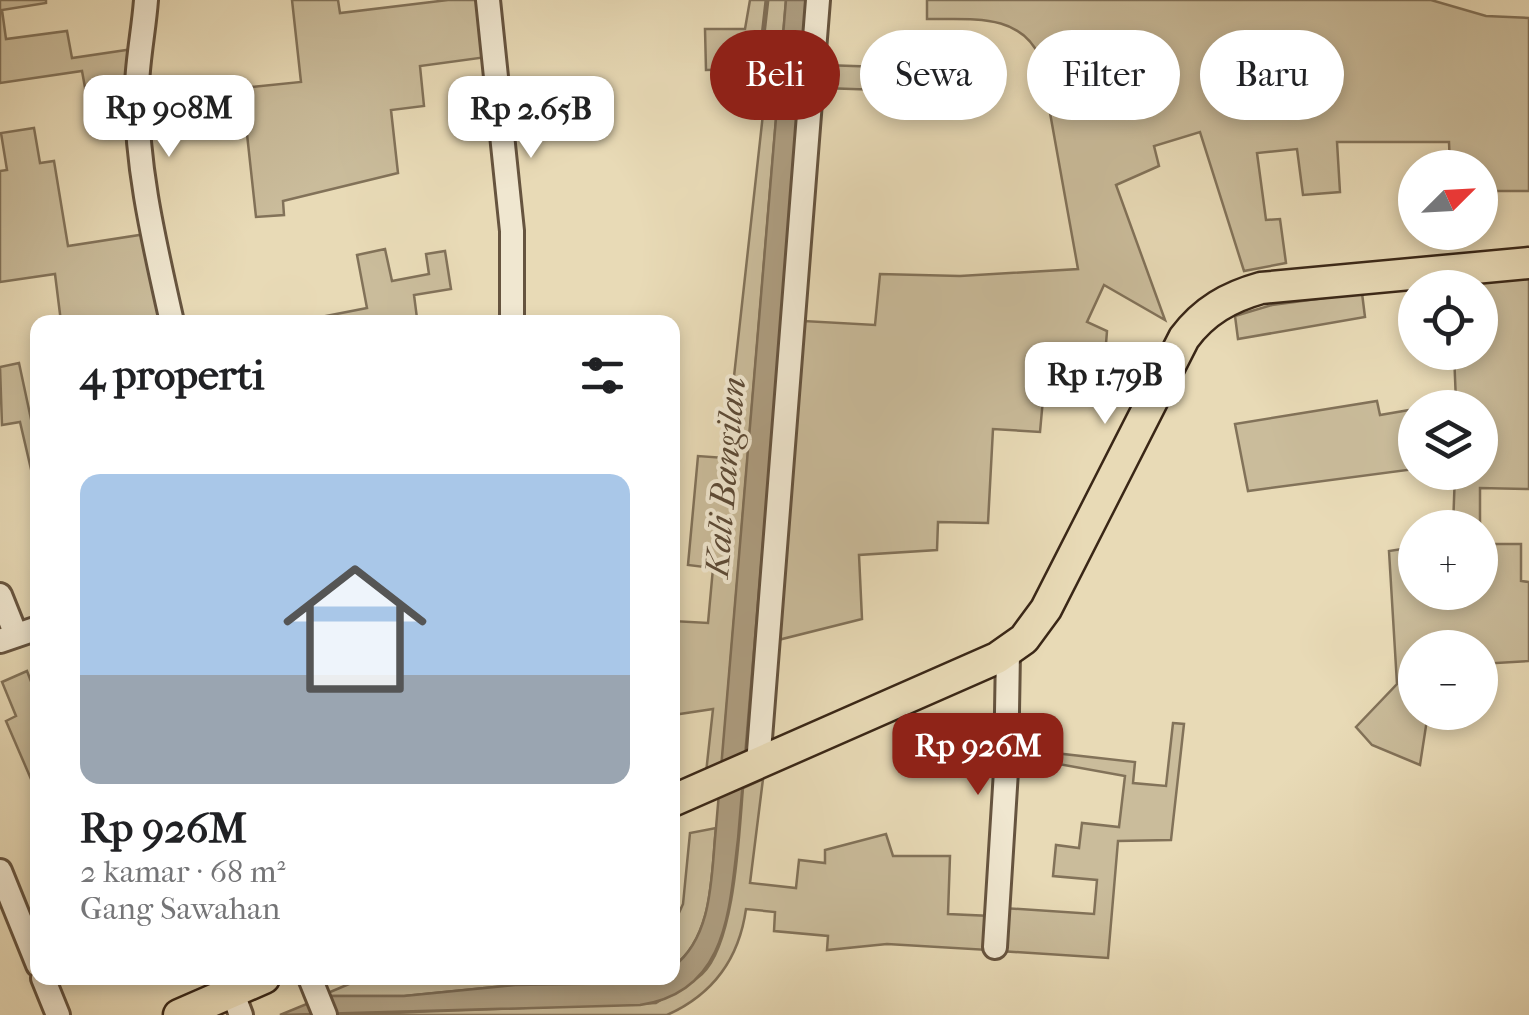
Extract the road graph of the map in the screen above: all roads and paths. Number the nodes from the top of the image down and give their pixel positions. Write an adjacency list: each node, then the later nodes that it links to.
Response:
1 (146, 0): 5 (street)
2 (488, 0): 6 (street)
3 (818, 0): 10 (street)
4 (1529, 263): 9 (main road)
5 (171, 315)
6 (512, 315)
7 (0, 595): 8 (street)
8 (18, 635)
9 (1008, 652): 10 (main road); 14 (street)
10 (755, 765): 11 (main road)
11 (680, 799)
12 (0, 871): 13 (street)
13 (30, 944)
14 (995, 946)
15 (46, 985): 19 (street)
16 (256, 985): 18 (main road)
17 (313, 985): 21 (street)
18 (237, 1003): 20 (main road)
19 (58, 1015)
20 (179, 1015)
21 (325, 1015)

